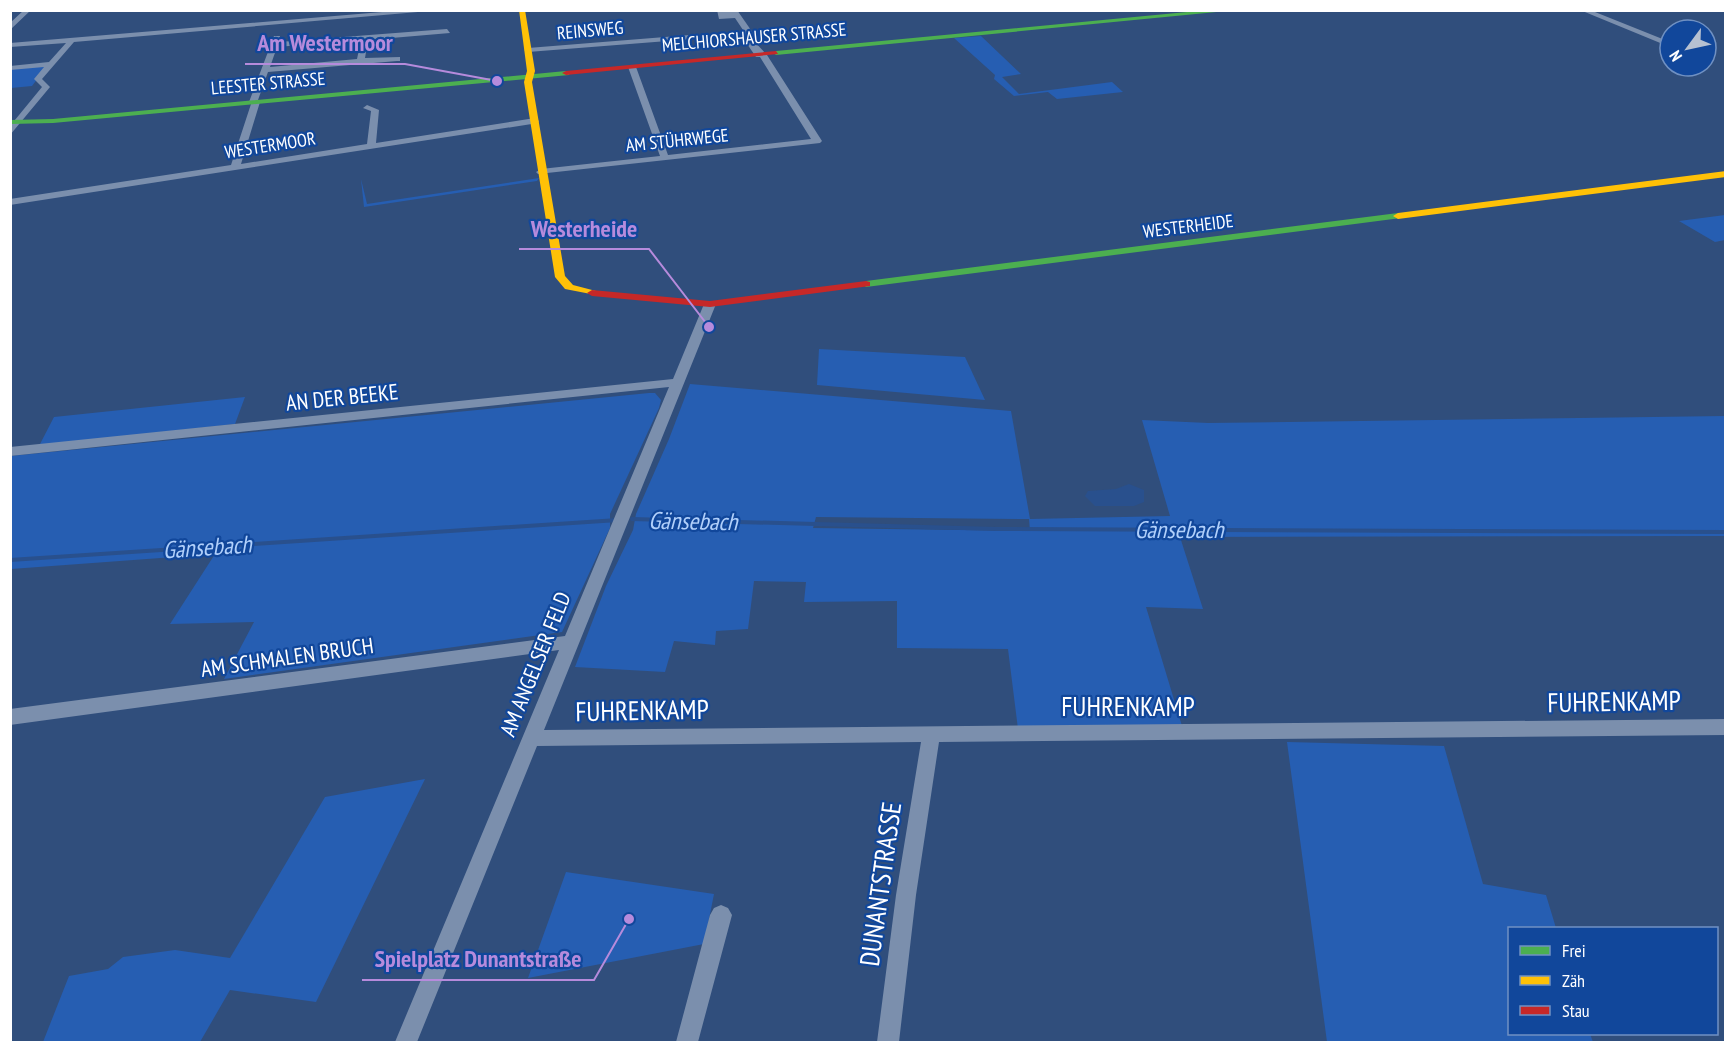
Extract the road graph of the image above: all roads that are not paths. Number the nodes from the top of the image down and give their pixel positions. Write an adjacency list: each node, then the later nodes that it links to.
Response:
1 (28, 10): 8 (street)
2 (438, 10): 7 (street)
3 (522, 10): 16 (street)
4 (1234, 10): 17 (street, MELCHIORSHAUSER STRASSE)
5 (1583, 10): 13 (street)
6 (737, 16): 17 (street)
7 (281, 23): 12 (street); 15 (street)
8 (10, 28)
9 (447, 31): 10 (street)
10 (365, 37): 15 (street); 19 (street)
11 (690, 37): 16 (street, REINSWEG)
12 (72, 40): 14 (street); 20 (street)
13 (1658, 40)
14 (10, 45)
15 (275, 45): 23 (street)
16 (528, 50): 24 (street)
17 (761, 55): 21 (street, MELCHIORSHAUSER STRASSE); 30 (street, AM STÜHRWEGE)
18 (397, 59): 19 (street)
19 (361, 61): 23 (street)
20 (52, 64): 22 (street); 28 (street)
21 (632, 67): 24 (street, MELCHIORSHAUSER STRASSE); 30 (street)
22 (10, 68)
23 (266, 69): 25 (street)
24 (528, 76): 25 (street, LEESTER STRASSE); 27 (street)
25 (255, 102): 28 (street, LEESTER STRASSE); 31 (street)
26 (367, 108): 29 (street)
27 (535, 121): 29 (street, WESTERMOOR); 32 (street)
28 (13, 126)
29 (371, 146): 31 (street, WESTERMOOR)
30 (665, 158): 32 (street, AM STÜHRWEGE)
31 (235, 167): 34 (street, WESTERMOOR)
32 (541, 172): 35 (street, WESTERHEIDE)
33 (1725, 174): 35 (street, WESTERHEIDE)
34 (10, 202)
35 (710, 304): 36 (street, AM ANGELSER FELD)
36 (678, 382): 37 (street, AN DER BEEKE); 38 (street, AM ANGELSER FELD)
37 (10, 452)
38 (570, 642): 39 (street, AM SCHMALEN BRUCH); 42 (street, AM ANGELSER FELD)
39 (10, 717)
40 (1725, 727): 41 (street, FUHRENKAMP)
41 (931, 734): 42 (street, FUHRENKAMP); 46 (street, DUNANTSTRASSE)
42 (531, 738): 44 (street, AM ANGELSER FELD)
43 (721, 915): 45 (street)
44 (406, 1042)
45 (687, 1042)
46 (888, 1042)

